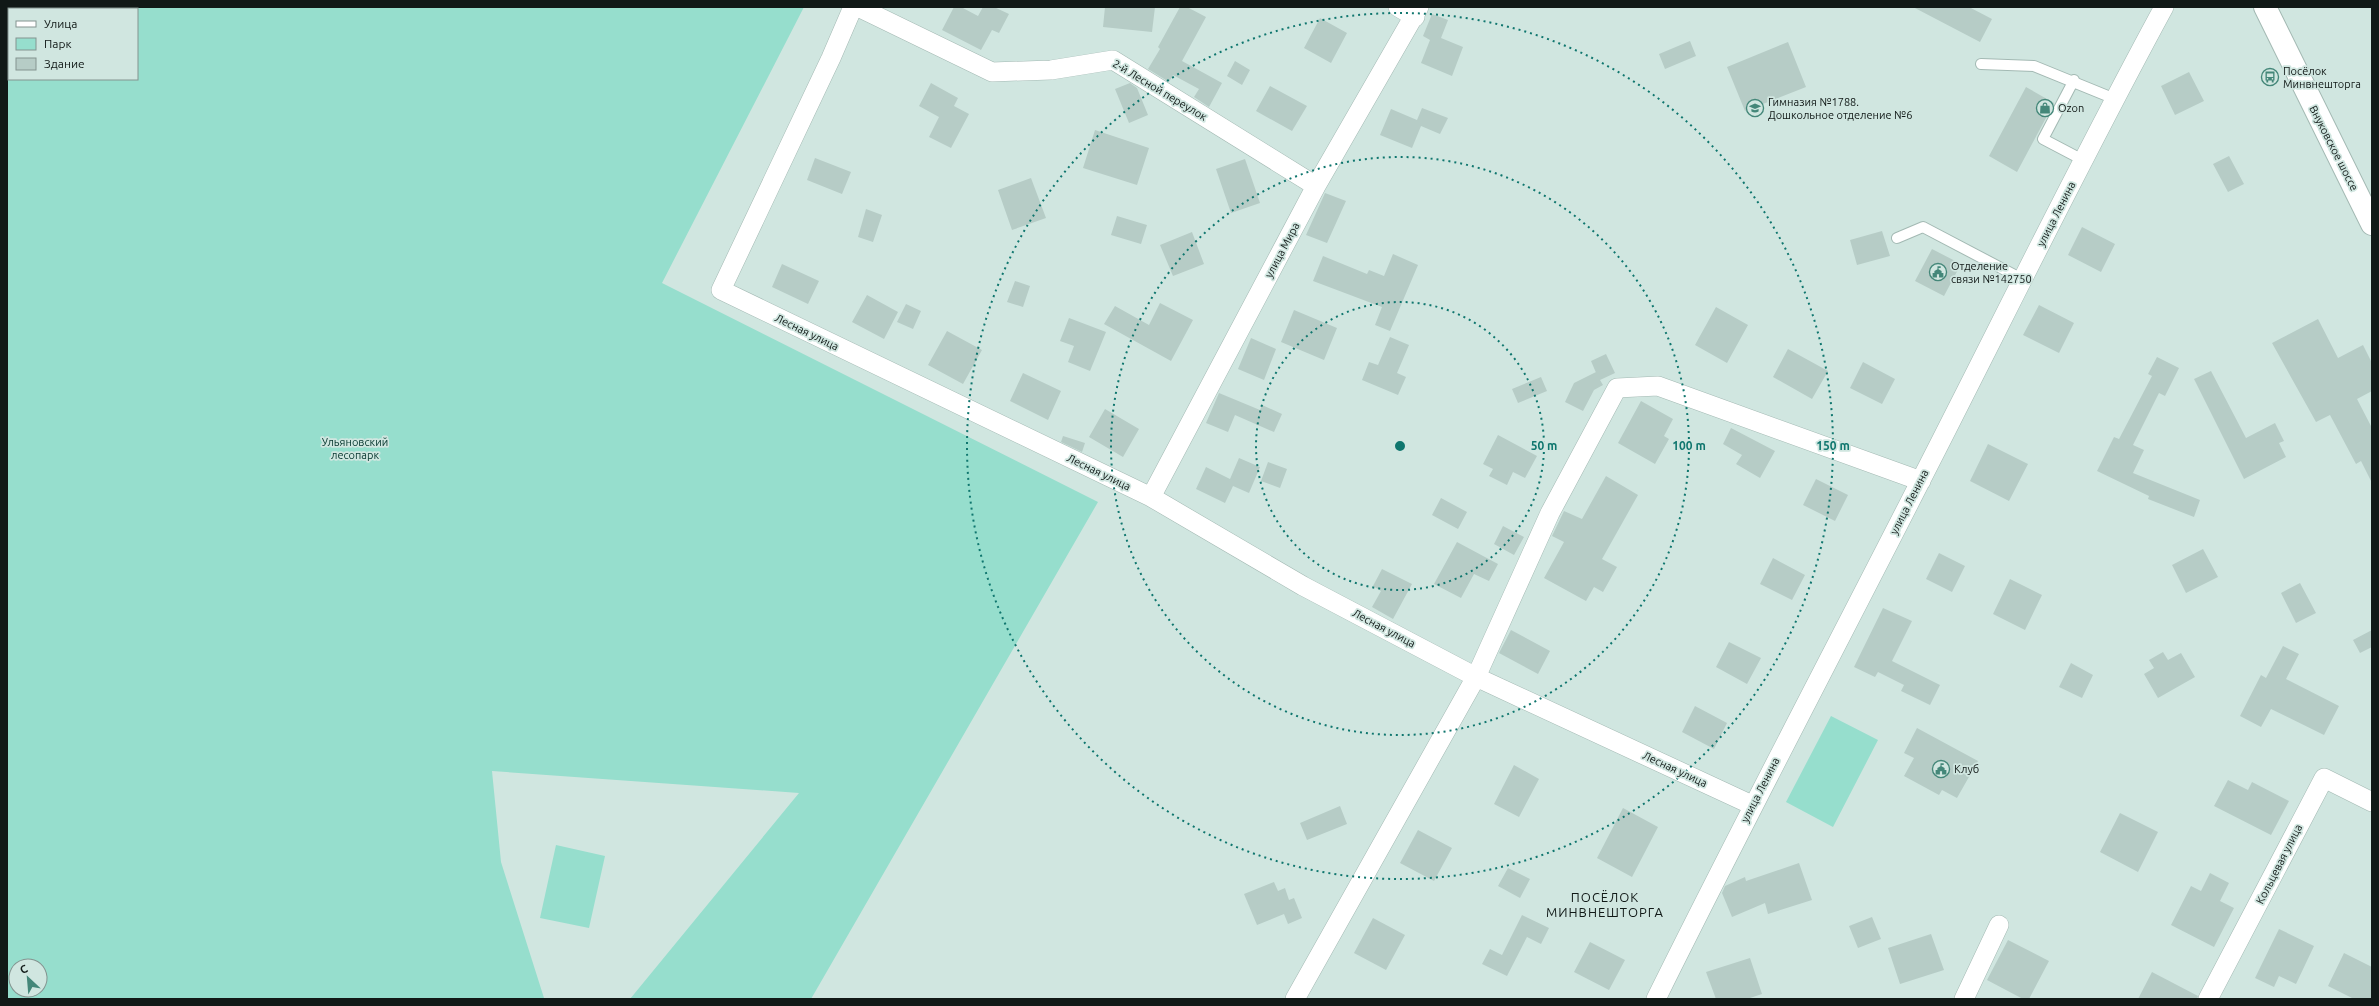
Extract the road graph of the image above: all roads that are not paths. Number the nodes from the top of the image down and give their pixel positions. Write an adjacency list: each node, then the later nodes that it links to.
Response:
1 (853, 7): 16 (street, Лесная улица)
2 (858, 7): 11 (street, 2-й Лесной переулок)
3 (1398, 7): 6 (street)
4 (2164, 7): 9 (street, улица Ленина)
5 (2265, 7): 12 (main road, Внуковское шоссе)
6 (1417, 12): 11 (street, улица Мира)
7 (1981, 64): 8 (lane)
8 (2074, 80): 9 (lane); 10 (lane)
9 (2115, 99): 10 (street, улица Ленина)
10 (2083, 160): 14 (street, улица Ленина)
11 (1316, 186): 16 (street, улица Мира)
12 (2372, 224)
13 (1897, 238): 14 (lane)
14 (2022, 279): 15 (street, улица Ленина)
15 (1921, 480): 17 (street); 19 (street, улица Ленина)
16 (1150, 497): 17 (street, Лесная улица)
17 (1476, 677): 19 (street, Лесная улица); 21 (street)
18 (2372, 802): 24 (street, Кольцевая улица)
19 (1752, 805): 22 (street, улица Ленина)
20 (1999, 924): 23 (street)
21 (1295, 999)
22 (1656, 999)
23 (1964, 999)
24 (2208, 999)

